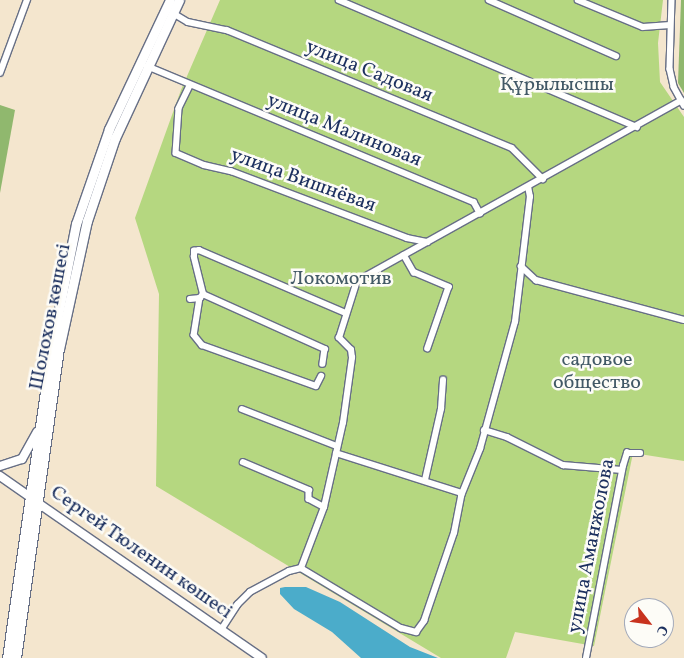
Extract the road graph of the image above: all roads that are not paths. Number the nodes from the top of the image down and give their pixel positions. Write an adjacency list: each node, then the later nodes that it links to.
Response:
1 (27, 0): 12 (street)
2 (170, 0): 31 (highway, Шолохов көшесі)
3 (179, 0): 8 (highway, Шолохов көшесі)
4 (339, 0): 15 (street)
5 (489, 0): 10 (street)
6 (578, 0): 9 (street)
7 (672, 0): 9 (street)
8 (172, 13): 11 (highway, Шолохов көшесі); 16 (street, улица Садовая)
9 (670, 26): 14 (street)
10 (616, 56)
11 (147, 66): 13 (street, улица Малиновая); 42 (highway, Шолохов көшесі)
12 (0, 73)
13 (190, 86): 18 (street, улица Малиновая); 19 (street, улица Вишнёвая)
14 (683, 103): 15 (street)
15 (637, 127): 16 (street)
16 (543, 179): 17 (street)
17 (528, 187): 18 (street); 21 (street)
18 (480, 213): 19 (street)
19 (428, 242): 20 (street)
20 (404, 255): 24 (street); 26 (street)
21 (520, 265): 25 (street); 32 (street)
22 (201, 296): 23 (street); 24 (street); 27 (street); 28 (street)
23 (190, 299)
24 (346, 313): 33 (street)
25 (684, 320)
26 (428, 348)
27 (323, 364)
28 (322, 376)
29 (443, 380): 39 (street)
30 (242, 409): 33 (street)
31 (40, 423): 36 (main road); 41 (highway, Шолохов көшесі)
32 (484, 430): 37 (street); 40 (street)
33 (336, 450): 39 (street); 43 (street)
34 (640, 453): 37 (street, улица Аманжолова)
35 (243, 462): 43 (street)
36 (0, 466)
37 (622, 470): 49 (street, улица Аманжолова)
38 (0, 476): 41 (main road, Сергей Тюленин көшесі)
39 (425, 480): 40 (street)
40 (462, 492): 44 (street)
41 (29, 496): 42 (highway, Сергей Тюленин көшесі); 46 (highway, Шолохов көшесі)
42 (38, 503): 45 (main road, Сергей Тюленин көшесі); 47 (highway, Шолохов көшесі)
43 (324, 507): 44 (street)
44 (302, 568): 45 (street)
45 (221, 630): 48 (main road, Сергей Тюленин көшесі)
46 (7, 658)
47 (16, 658)
48 (262, 658)
49 (586, 658)

